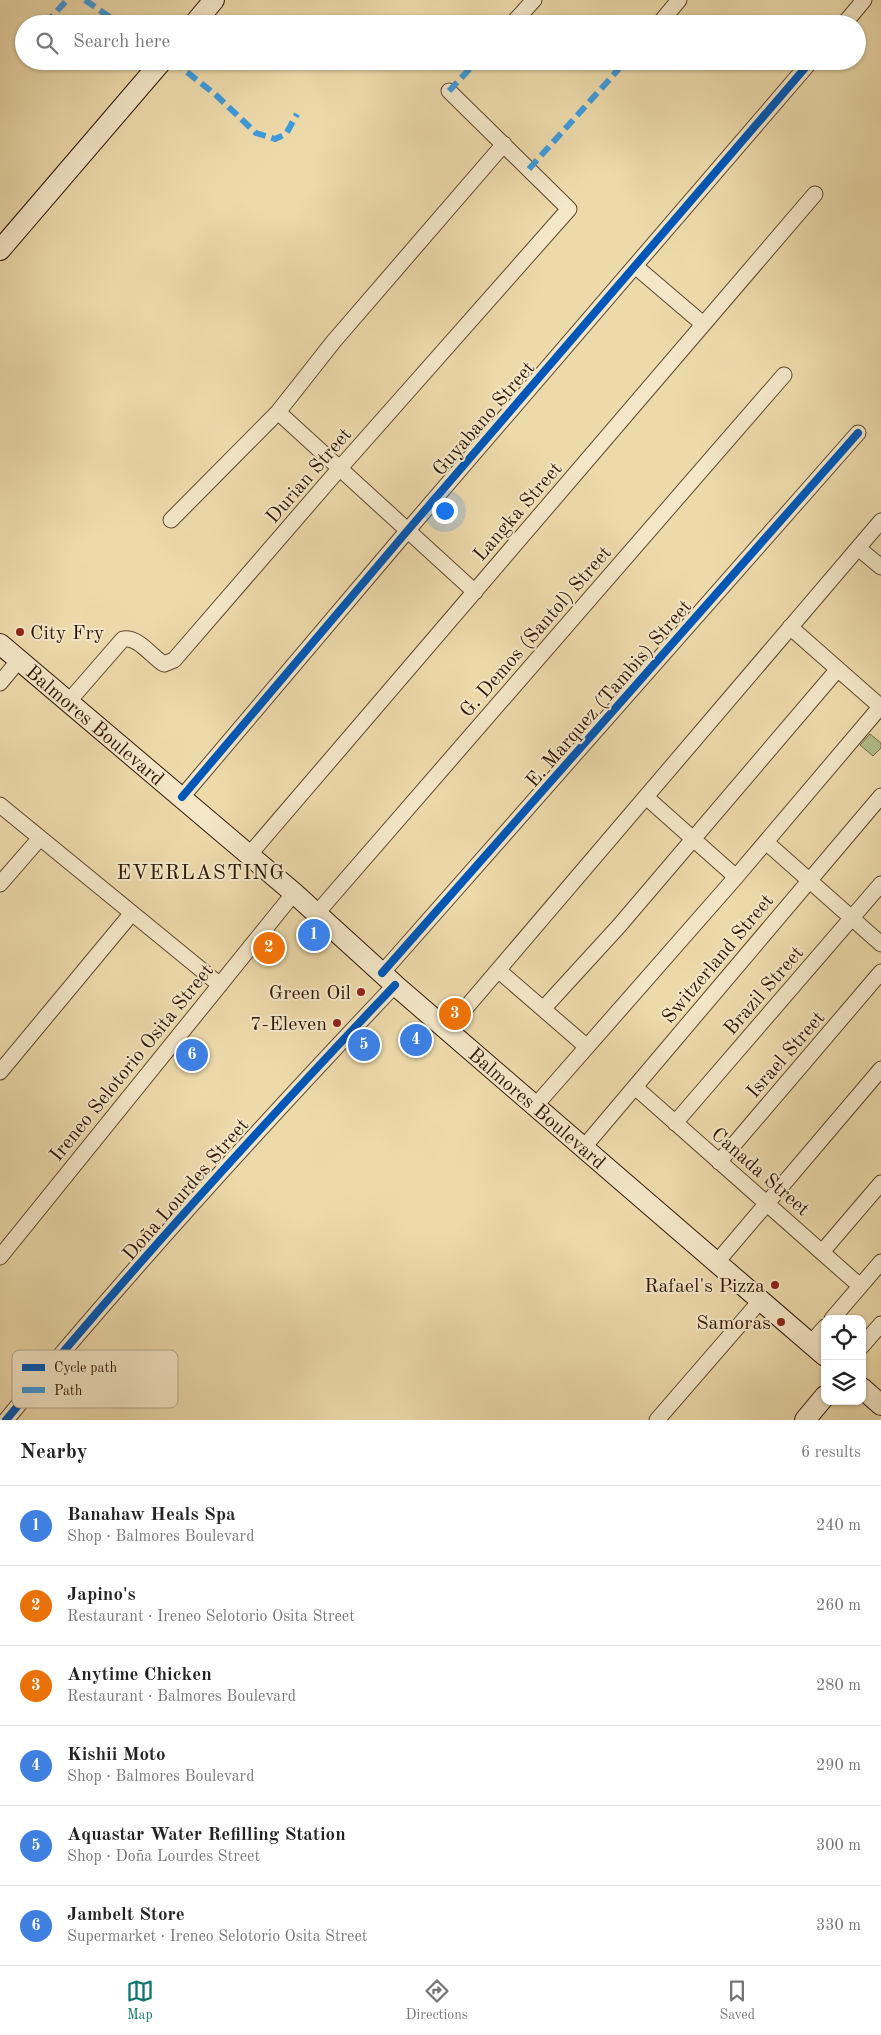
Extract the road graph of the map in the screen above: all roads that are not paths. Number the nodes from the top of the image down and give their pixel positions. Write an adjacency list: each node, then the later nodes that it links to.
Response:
1 (214, 0): 5 (main road)
2 (534, 0): 6 (street)
3 (679, 0): 7 (street)
4 (864, 0): 8 (street)
5 (202, 15)
6 (520, 15)
7 (666, 15)
8 (852, 15)
9 (154, 70): 14 (main road)
10 (803, 70): 15 (street, Guyabano Street)
11 (449, 91): 12 (street)
12 (504, 144): 18 (street); 20 (street, Durian Street)
13 (815, 194): 16 (street, Langka Street)
14 (0, 250)
15 (635, 266): 16 (street); 23 (street, Guyabano Street)
16 (703, 324): 26 (street, Langka Street)
17 (784, 374): 48 (street, G. Demos (Santol) Street)
18 (278, 412): 20 (street); 21 (street)
19 (858, 433): 53 (street, E. Marquez (Tambis) Street)
20 (340, 468): 23 (street); 32 (street, Durian Street)
21 (171, 520)
22 (881, 521): 24 (street)
23 (408, 530): 26 (street); 36 (street, Guyabano Street)
24 (858, 548): 25 (street); 27 (street)
25 (881, 567)
26 (474, 592): 41 (street, Langka Street)
27 (790, 627): 30 (street); 35 (street)
28 (0, 644): 29 (main road, Balmores Boulevard)
29 (19, 660): 31 (street); 32 (main road, Balmores Boulevard)
30 (838, 669): 33 (street); 39 (street)
31 (0, 683)
32 (69, 701): 36 (main road, Balmores Boulevard)
33 (881, 707): 40 (street)
34 (881, 796): 43 (street, Switzerland Street)
35 (646, 797): 39 (street); 51 (street)
36 (182, 798): 41 (main road, Balmores Boulevard)
37 (0, 805): 38 (street)
38 (40, 838): 44 (street); 47 (street)
39 (694, 838): 42 (street); 55 (street)
40 (766, 842): 42 (street); 43 (street)
41 (249, 855): 46 (main road, Balmores Boulevard)
42 (736, 877): 57 (street)
43 (809, 880): 49 (street); 60 (street, Switzerland Street)
44 (0, 884)
45 (881, 884): 49 (street, Brazil Street)
46 (294, 893): 48 (main road, Balmores Boulevard); 54 (street, Ireneo Selotorio Osita Street)
47 (132, 913): 54 (street); 59 (street)
48 (317, 913): 53 (main road, Balmores Boulevard)
49 (851, 918): 50 (street); 62 (street, Brazil Street)
50 (881, 944)
51 (498, 970): 55 (street); 56 (street)
52 (881, 972): 64 (street, Israel Street)
53 (389, 979): 56 (main road, Balmores Boulevard); 76 (street, Doña Lourdes Street)
54 (220, 985): 68 (street, Ireneo Selotorio Osita Street)
55 (543, 1009): 57 (street)
56 (447, 1030): 61 (main road, Balmores Boulevard)
57 (587, 1047): 61 (street)
58 (881, 1069): 66 (street)
59 (0, 1072)
60 (635, 1087): 62 (street, Canada Street); 63 (street, Switzerland Street)
61 (536, 1105): 63 (main road, Balmores Boulevard)
62 (675, 1122): 64 (street, Canada Street)
63 (584, 1147): 69 (main road, Balmores Boulevard)
64 (720, 1162): 66 (street, Canada Street)
65 (881, 1183): 67 (street)
66 (767, 1203): 67 (street, Canada Street); 69 (street)
67 (822, 1252): 71 (street, Canada Street)
68 (0, 1257)
69 (717, 1262): 72 (main road, Balmores Boulevard)
70 (881, 1262): 71 (street)
71 (860, 1286): 73 (street)
72 (761, 1300): 77 (main road, Balmores Boulevard); 83 (street)
73 (835, 1315)
74 (881, 1324): 75 (street)
75 (866, 1341)
76 (66, 1350)
77 (818, 1350)
78 (866, 1392): 80 (main road)
79 (821, 1401): 84 (main road)
80 (881, 1405)
81 (16, 1408): 82 (street, Doña Lourdes Street)
82 (6, 1420)
83 (657, 1420)
84 (805, 1420)

